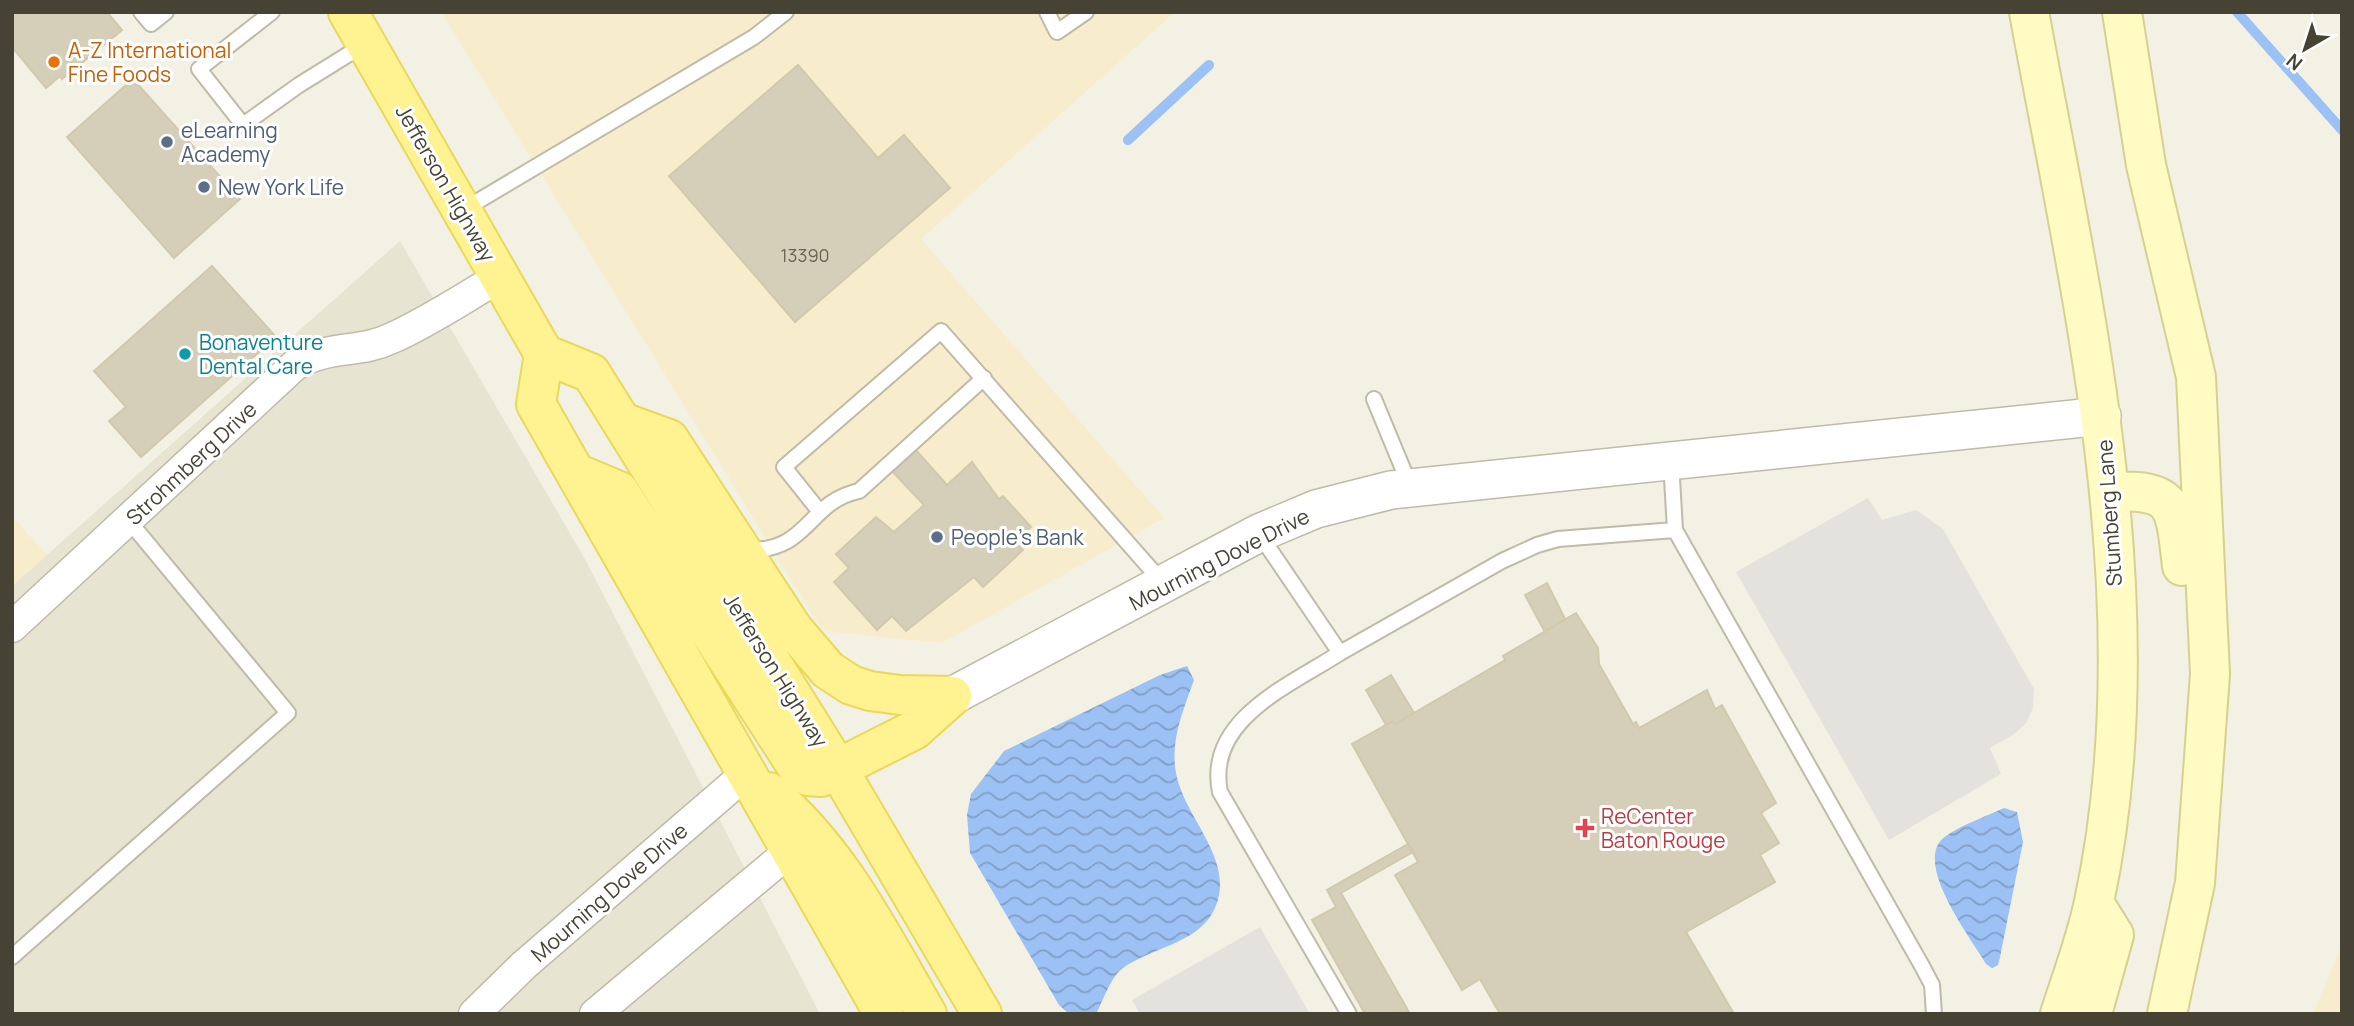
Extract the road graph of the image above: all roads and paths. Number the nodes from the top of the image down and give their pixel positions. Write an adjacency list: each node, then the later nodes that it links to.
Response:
1 (141, 12): 2 (lane)
2 (166, 12)
3 (272, 12): 9 (lane)
4 (786, 12): 10 (lane)
5 (1047, 12): 6 (lane)
6 (1086, 12)
7 (2029, 12): 15 (main road, Stumberg Lane)
8 (2122, 12): 28 (main road)
9 (357, 28): 10 (main road, Jefferson Highway)
10 (461, 211): 11 (main road, Jefferson Highway)
11 (500, 277): 12 (main road, Jefferson Highway); 22 (street, Strohmberg Drive)
12 (544, 354): 16 (main road, Jefferson Highway); 18 (main road)
13 (984, 378): 21 (lane); 21 (lane); 26 (lane)
14 (1374, 399): 19 (lane)
15 (2102, 416): 17 (street, Mourning Dove Drive); 20 (main road, Stumberg Lane)
16 (622, 422): 25 (main road); 31 (main road, Jefferson Highway)
17 (1671, 460): 19 (street, Mourning Dove Drive); 23 (lane)
18 (576, 473): 31 (main road); 32 (main road)
19 (1410, 488): 24 (street, Mourning Dove Drive)
20 (2109, 492): 28 (main road); 34 (main road, Stumberg Lane)
21 (820, 512): 25 (lane)
22 (130, 520): 27 (street, Strohmberg Drive); 35 (lane)
23 (1675, 530): 29 (lane); 42 (lane)
24 (1259, 533): 26 (street, Mourning Dove Drive); 29 (lane)
25 (740, 550): 30 (main road)
26 (1165, 585): 30 (street, Mourning Dove Drive)
27 (12, 627)
28 (2207, 639): 45 (main road)
29 (1340, 653): 41 (lane)
30 (952, 696): 31 (main road)
31 (838, 769): 40 (main road, Jefferson Highway)
32 (747, 773): 33 (main road); 36 (street, Mourning Dove Drive); 39 (main road)
33 (790, 851): 37 (street); 38 (main road)
34 (2094, 903): 43 (main road, Stumberg Lane); 44 (main road)
35 (12, 957)
36 (474, 1014)
37 (595, 1014)
38 (884, 1014)
39 (927, 1014)
40 (982, 1014)
41 (1349, 1014)
42 (1934, 1014)
43 (2060, 1014)
44 (2092, 1014)
45 (2166, 1014)

